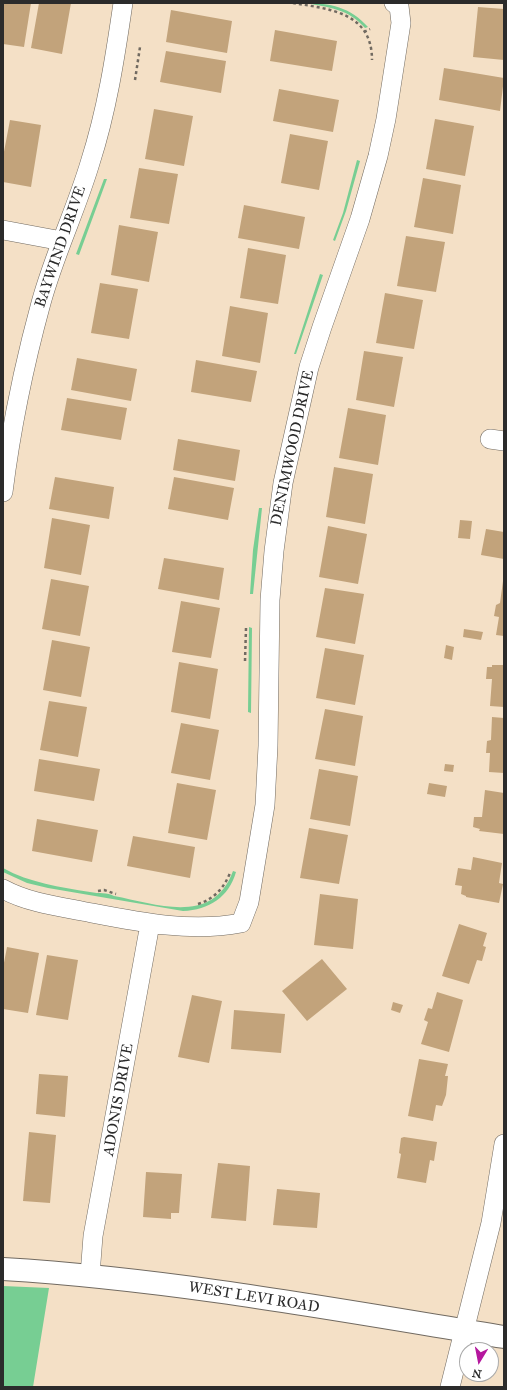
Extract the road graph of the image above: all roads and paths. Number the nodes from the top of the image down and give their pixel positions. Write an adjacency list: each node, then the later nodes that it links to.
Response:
1 (123, 3): 6 (street, BAYWIND DRIVE)
2 (397, 5): 9 (street, DENIMWOOD DRIVE)
3 (370, 29): 4 (path)
4 (364, 32)
5 (3, 230): 6 (street)
6 (62, 241): 7 (street, BAYWIND DRIVE)
7 (3, 492)
8 (3, 889): 9 (street)
9 (150, 924): 12 (street, ADONIS DRIVE)
10 (504, 1144): 13 (street)
11 (3, 1269): 12 (street, WEST LEVI ROAD)
12 (90, 1275): 13 (street, WEST LEVI ROAD)
13 (463, 1331): 14 (street, WEST LEVI ROAD); 15 (street)
14 (504, 1337)
15 (450, 1387)

